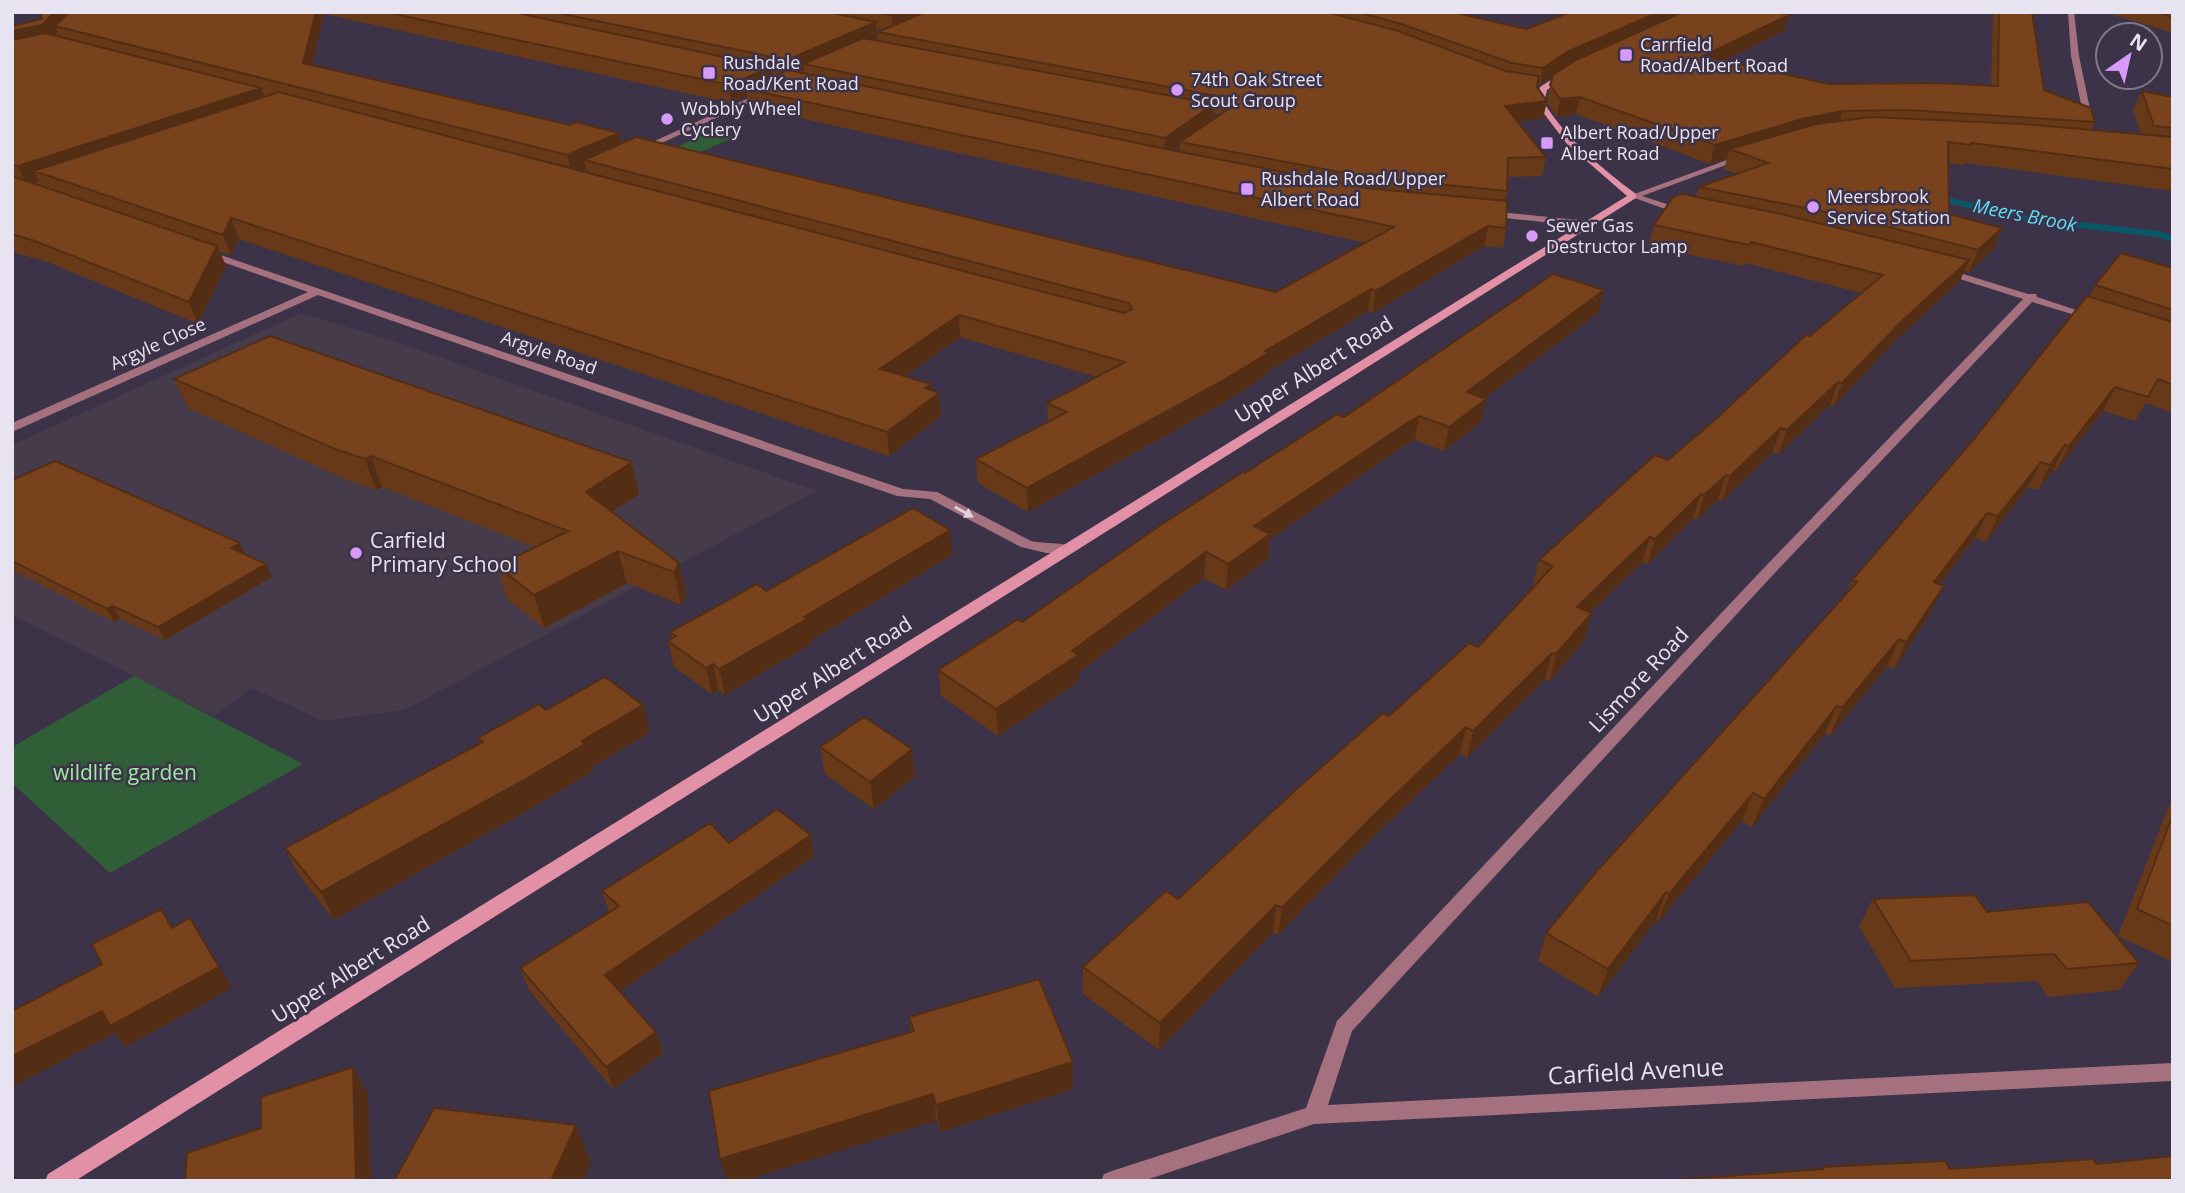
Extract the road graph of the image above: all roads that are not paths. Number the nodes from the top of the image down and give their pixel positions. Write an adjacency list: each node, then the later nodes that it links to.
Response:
1 (2071, 12): 6 (street)
2 (1577, 69): 4 (street)
3 (1531, 87): 4 (street)
4 (1543, 89): 9 (street)
5 (768, 93): 7 (street)
6 (2091, 132)
7 (634, 153)
8 (1749, 156): 9 (street)
9 (1633, 196): 11 (street); 12 (street, Upper Albert Road)
10 (1483, 214): 12 (street)
11 (1692, 214)
12 (1589, 224): 19 (street, Upper Albert Road)
13 (192, 248): 15 (street, Argyle Road)
14 (1933, 268): 16 (street)
15 (318, 291): 18 (street, Argyle Close); 19 (street, Argyle Road, one-way to 19)
16 (2032, 296): 17 (street); 21 (street, Lismore Road)
17 (2109, 323)
18 (12, 428)
19 (1071, 549): 22 (street, Upper Albert Road)
20 (2173, 1072): 21 (street, Carfield Avenue)
21 (1314, 1115): 23 (street, Carfield Avenue)
22 (56, 1181)
23 (1112, 1181)

